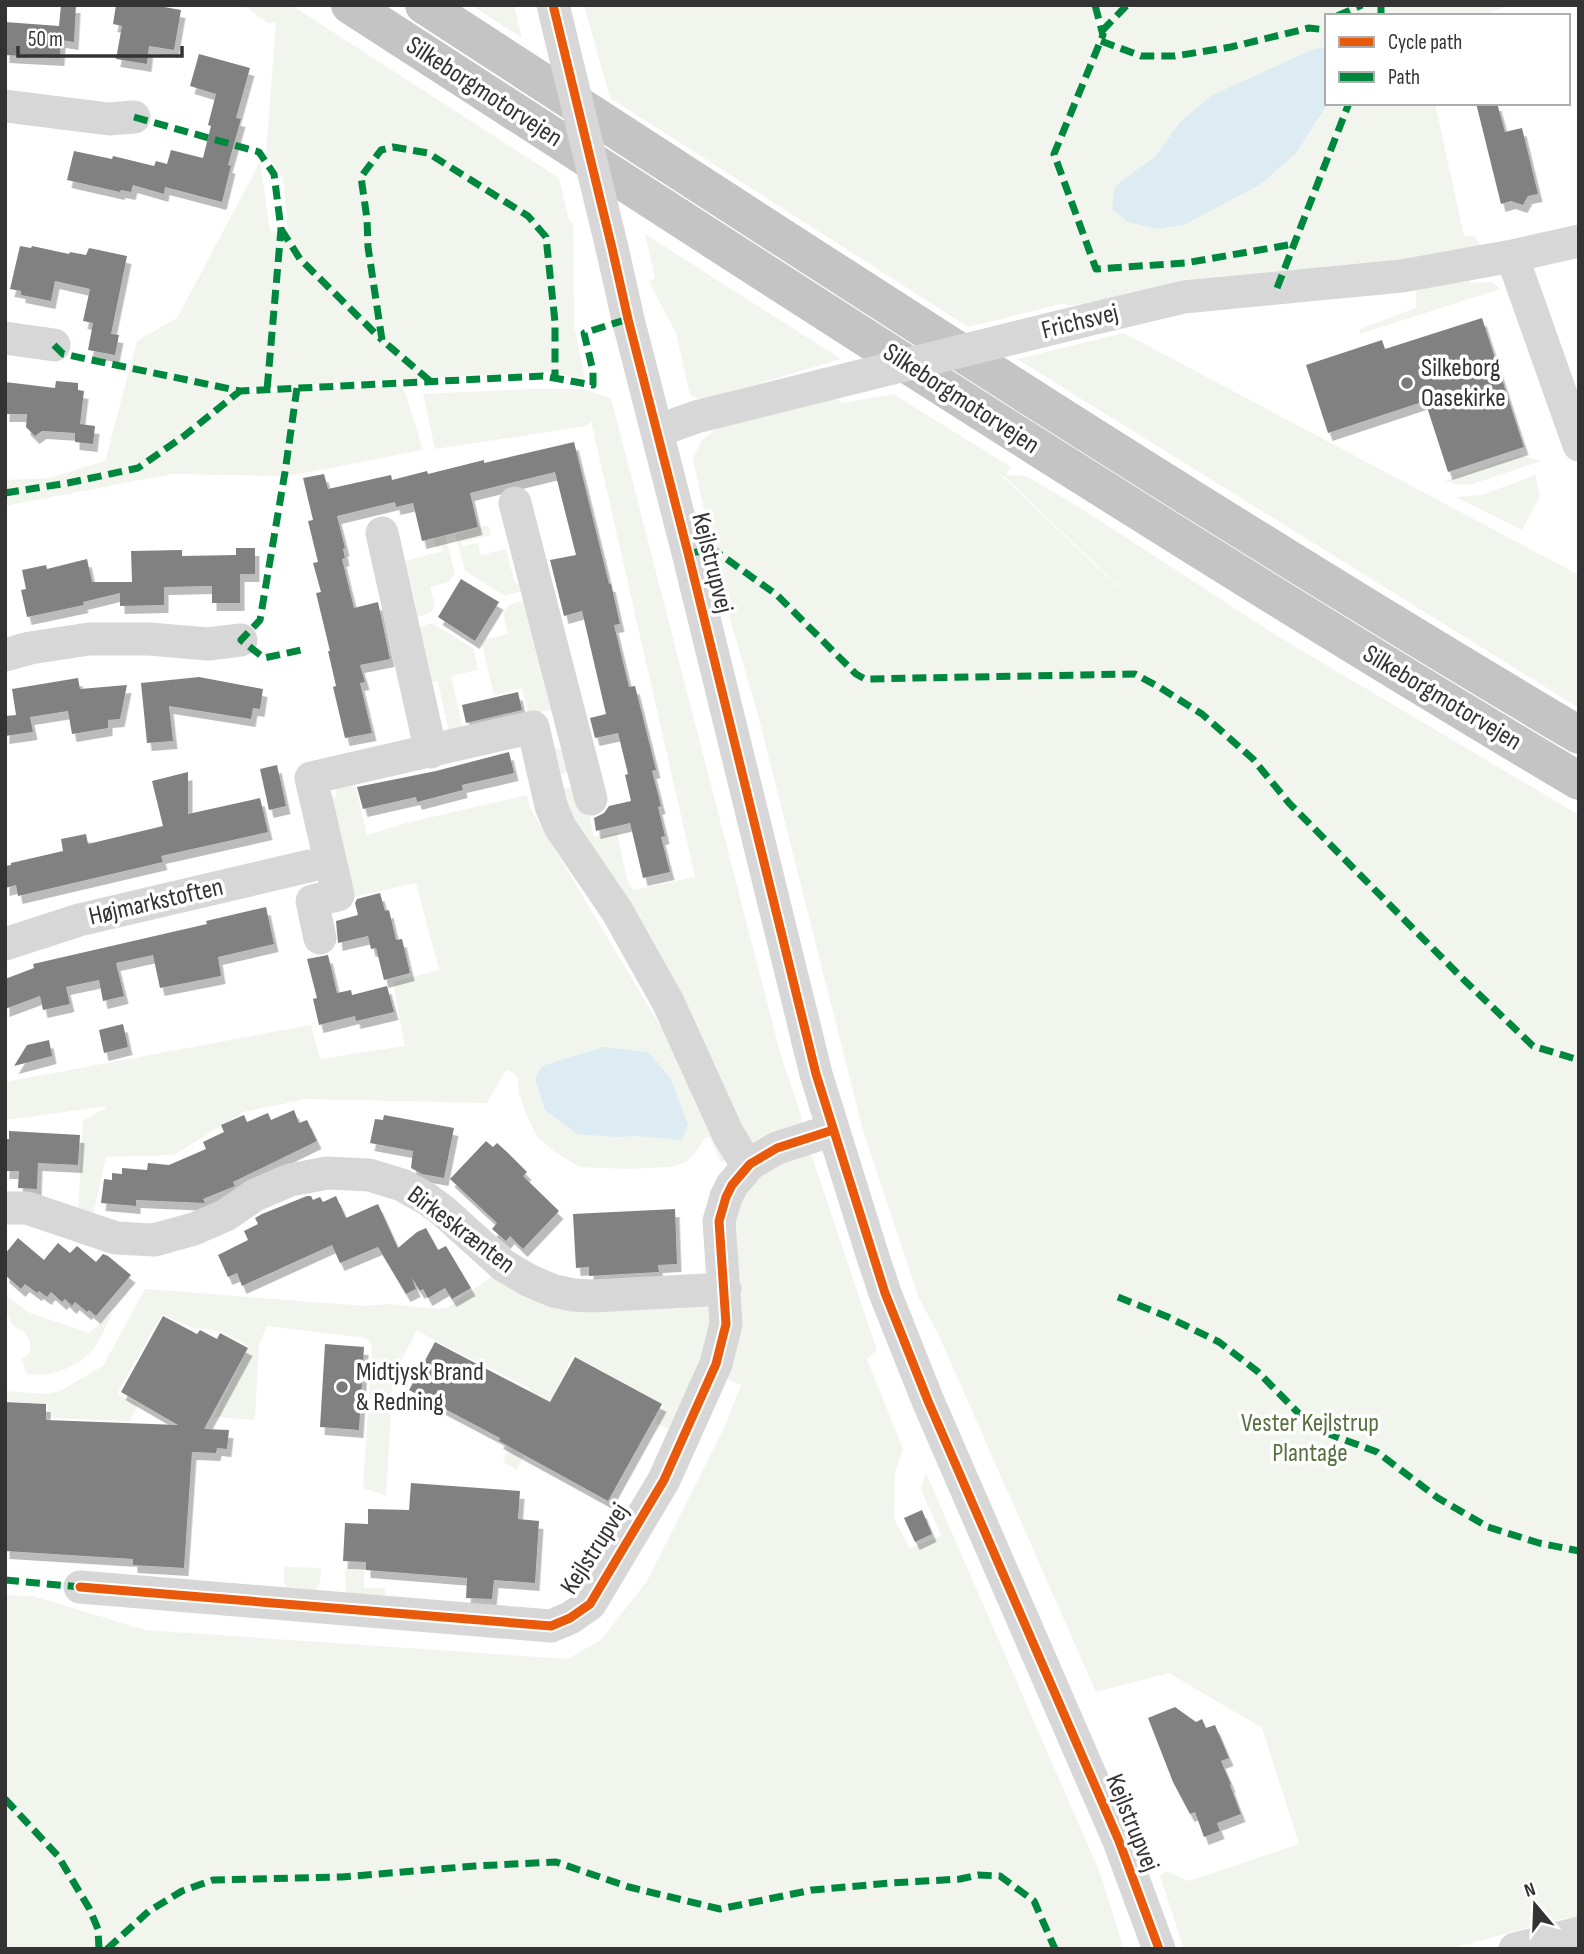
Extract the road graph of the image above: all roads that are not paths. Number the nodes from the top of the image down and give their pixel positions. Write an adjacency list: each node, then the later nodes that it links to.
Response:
1 (350, 5): 20 (highway, Silkeborgmotorvejen)
2 (424, 5): 17 (highway, Silkeborgmotorvejen)
3 (552, 5): 10 (street, Kejlstrupvej, bridge)
4 (5, 106): 5 (street)
5 (134, 117)
6 (1579, 240): 7 (street, Frichsvej)
7 (1512, 256): 10 (street, Frichsvej, bridge); 11 (street)
8 (5, 338): 9 (street)
9 (54, 345)
10 (657, 431): 25 (street, Kejlstrupvej)
11 (1579, 444)
12 (515, 503): 16 (street)
13 (382, 533): 19 (street)
14 (241, 640): 15 (street)
15 (5, 655)
16 (572, 728): 18 (street); 21 (street)
17 (1579, 735)
18 (536, 741): 19 (street); 26 (street)
19 (431, 752): 23 (street)
20 (1579, 781)
21 (591, 799)
22 (309, 866): 24 (street, Højmarkstoften)
23 (320, 938)
24 (5, 944)
25 (833, 1130): 26 (street, Kejlstrupvej); 31 (street, Kejlstrupvej)
26 (750, 1164): 28 (street, Kejlstrupvej)
27 (5, 1208): 28 (street, Birkeskrænten)
28 (725, 1289): 29 (street, Kejlstrupvej)
29 (80, 1587)
30 (1579, 1933): 32 (street)
31 (1158, 1949)
32 (1516, 1949)

